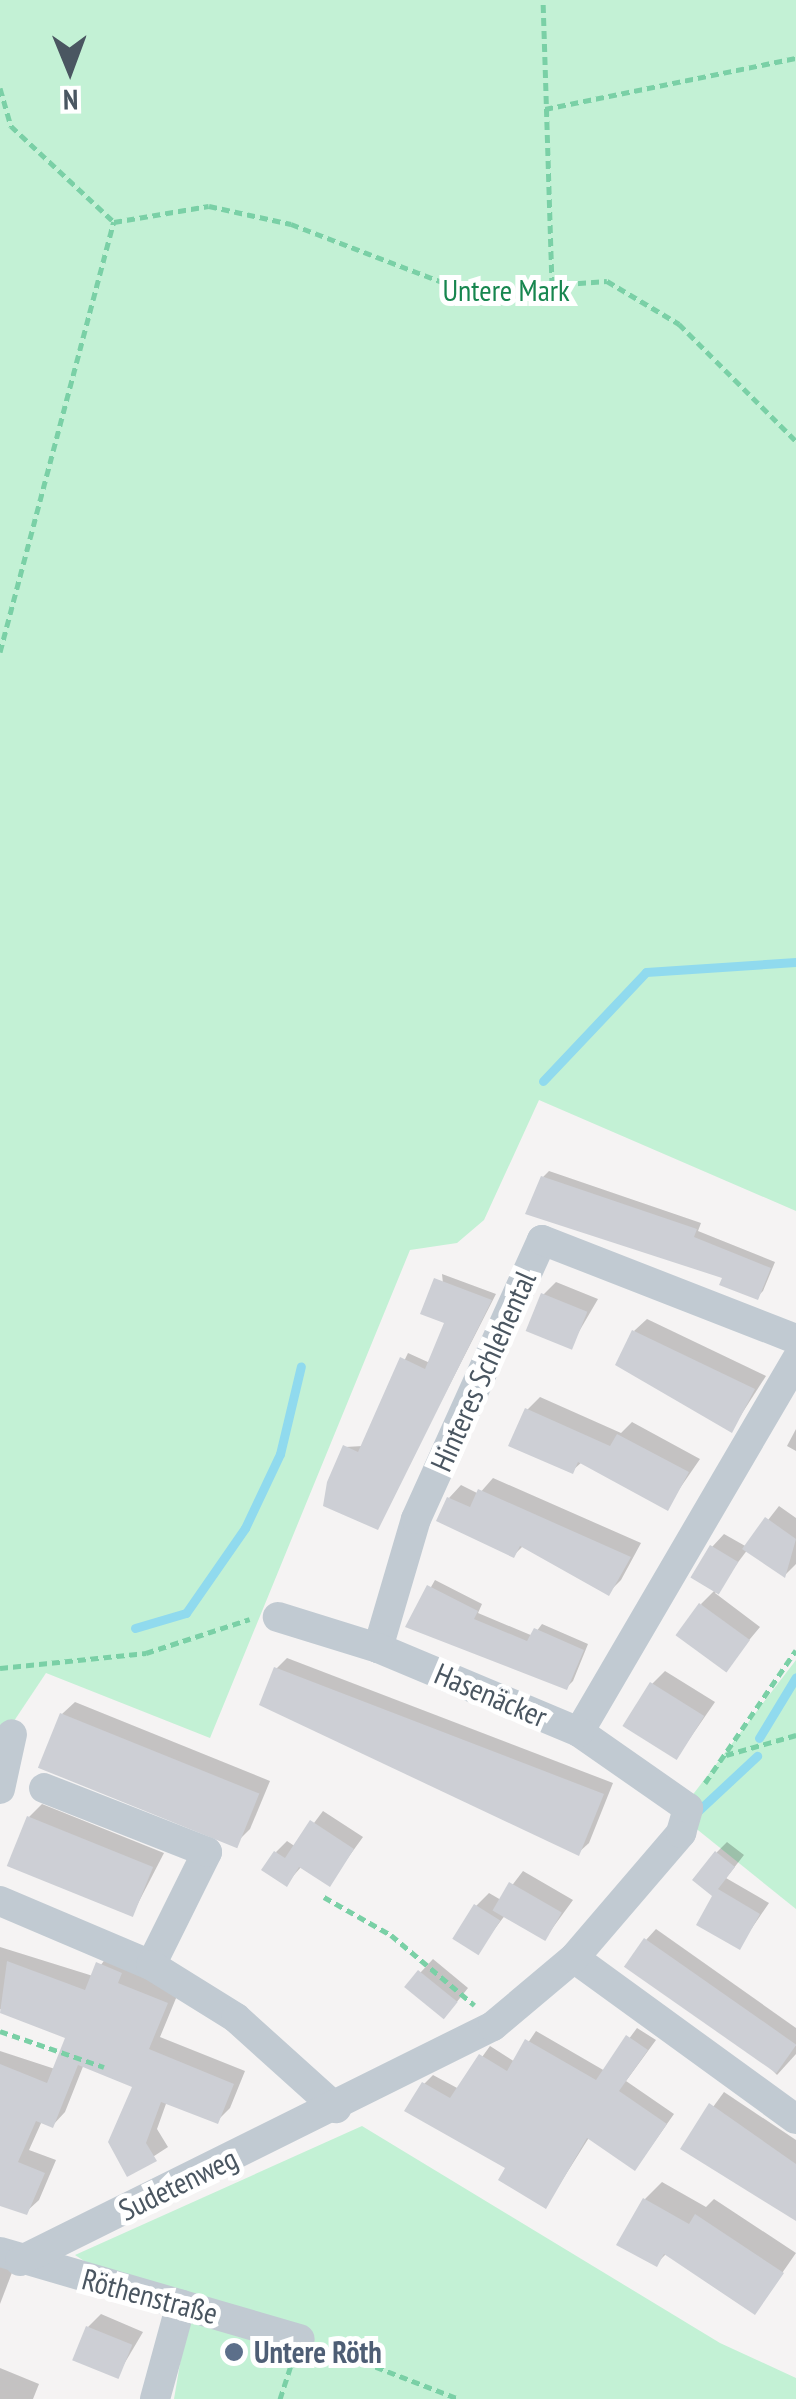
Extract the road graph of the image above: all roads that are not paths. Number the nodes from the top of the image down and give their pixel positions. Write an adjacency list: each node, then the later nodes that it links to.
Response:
1 (796, 1339): 4 (street, Hinteres Schlehental)
2 (796, 1360): 5 (street)
3 (278, 1617): 4 (street, Hasenäcker)
4 (378, 1648): 5 (street, Hasenäcker)
5 (579, 1732): 9 (street, Hasenäcker)
6 (12, 1734): 8 (street)
7 (44, 1788): 12 (street)
8 (0, 1789)
9 (688, 1808): 11 (street, Sudetenweg)
10 (0, 1901): 12 (street)
11 (574, 1958): 13 (street, Sudetenweg); 14 (street)
12 (151, 1965): 13 (street)
13 (336, 2108): 15 (street, Sudetenweg)
14 (796, 2119)
15 (10, 2256): 16 (street, Röthenstraße)
16 (181, 2304): 17 (street, Röthenstraße); 18 (street)
17 (300, 2339)
18 (155, 2399)

